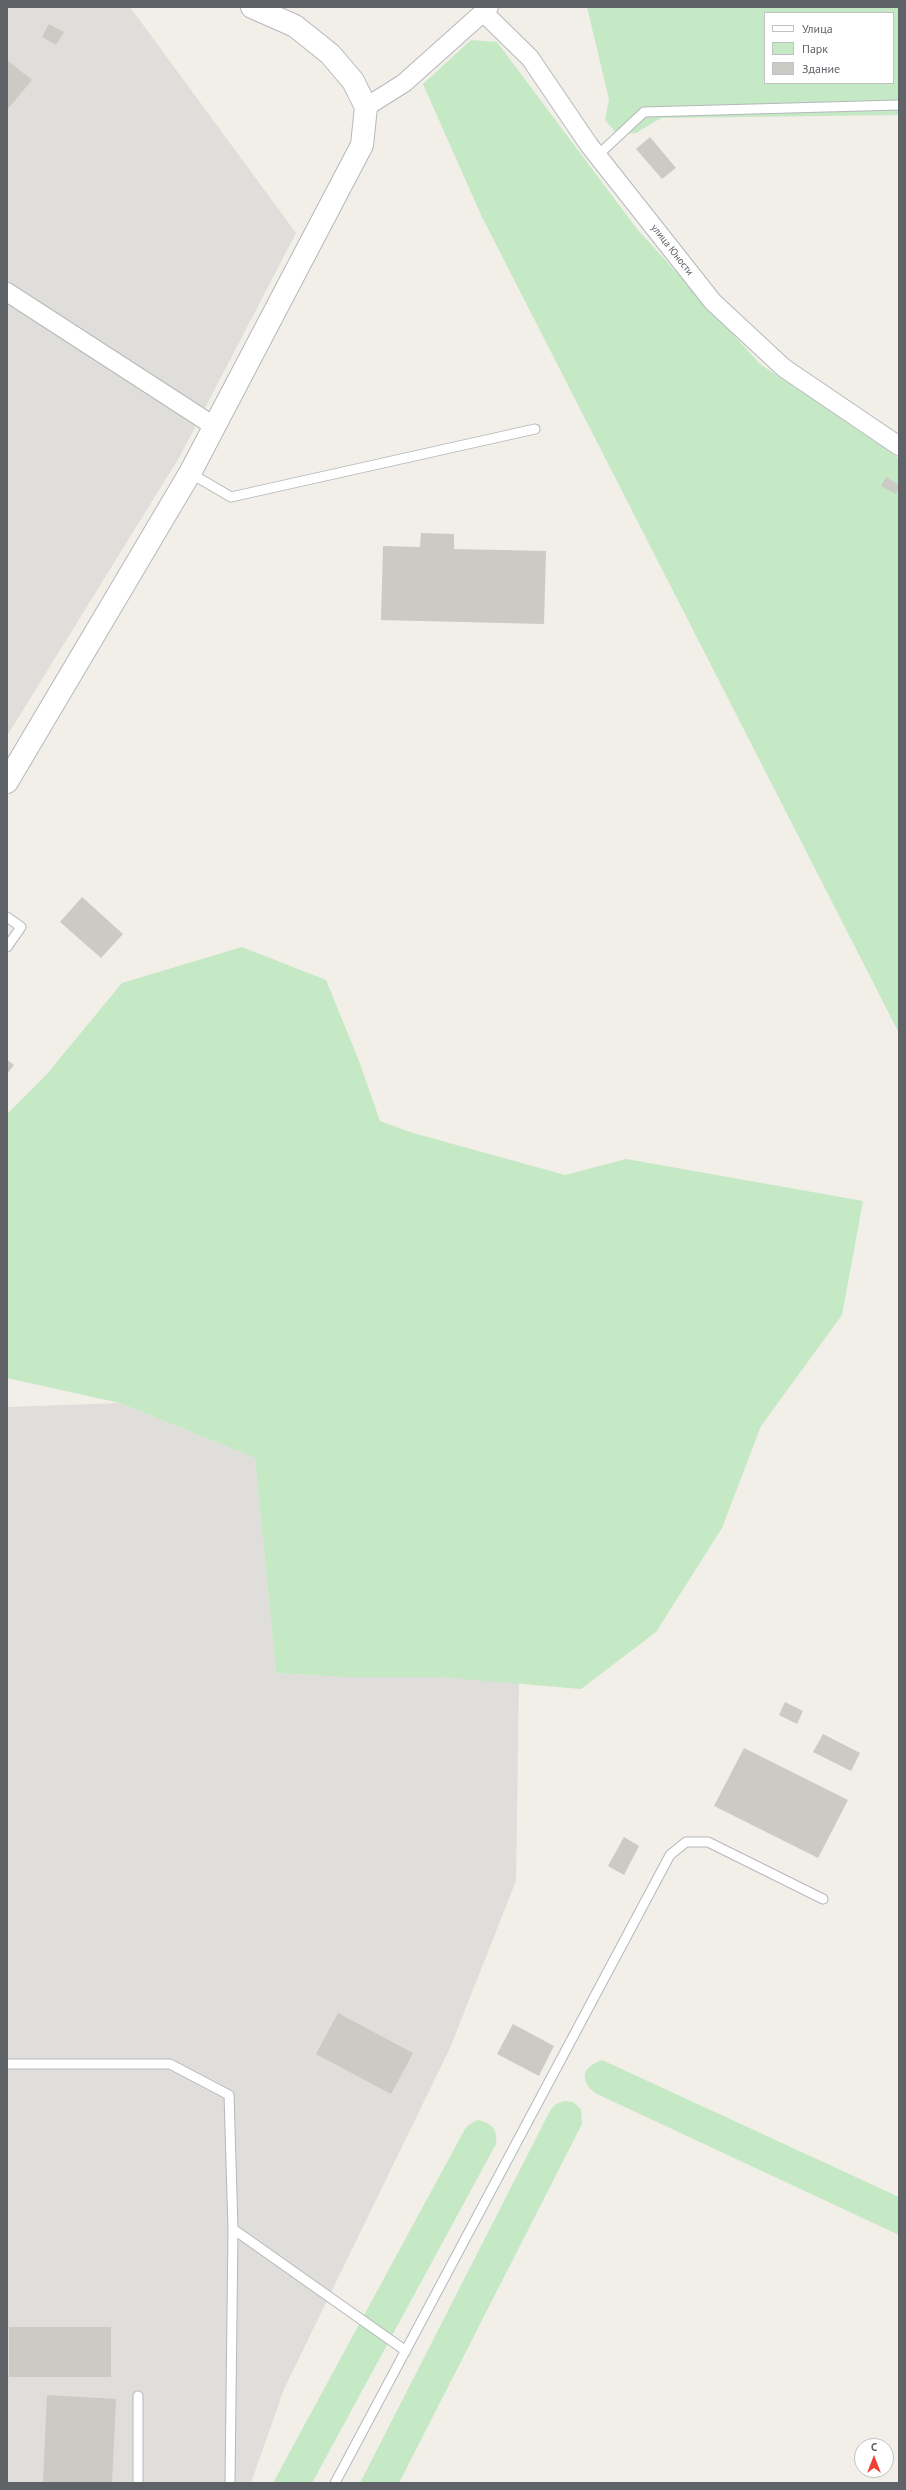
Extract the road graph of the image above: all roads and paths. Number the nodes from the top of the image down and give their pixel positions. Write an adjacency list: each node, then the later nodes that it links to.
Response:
1 (252, 7): 4 (street)
2 (487, 10): 4 (street); 5 (street, улица Юности)
3 (899, 105): 5 (lane)
4 (366, 107): 7 (street)
5 (598, 155): 9 (street, улица Юности)
6 (7, 292): 7 (street)
7 (214, 426): 10 (street)
8 (535, 429): 10 (lane)
9 (899, 446)
10 (190, 473): 11 (street)
11 (7, 782)
12 (7, 917): 13 (lane)
13 (7, 947)
14 (823, 1899): 17 (lane)
15 (7, 2064): 16 (lane)
16 (233, 2229): 17 (lane); 20 (lane)
17 (406, 2351): 21 (lane)
18 (138, 2396): 19 (lane)
19 (138, 2483)
20 (230, 2483)
21 (335, 2483)

